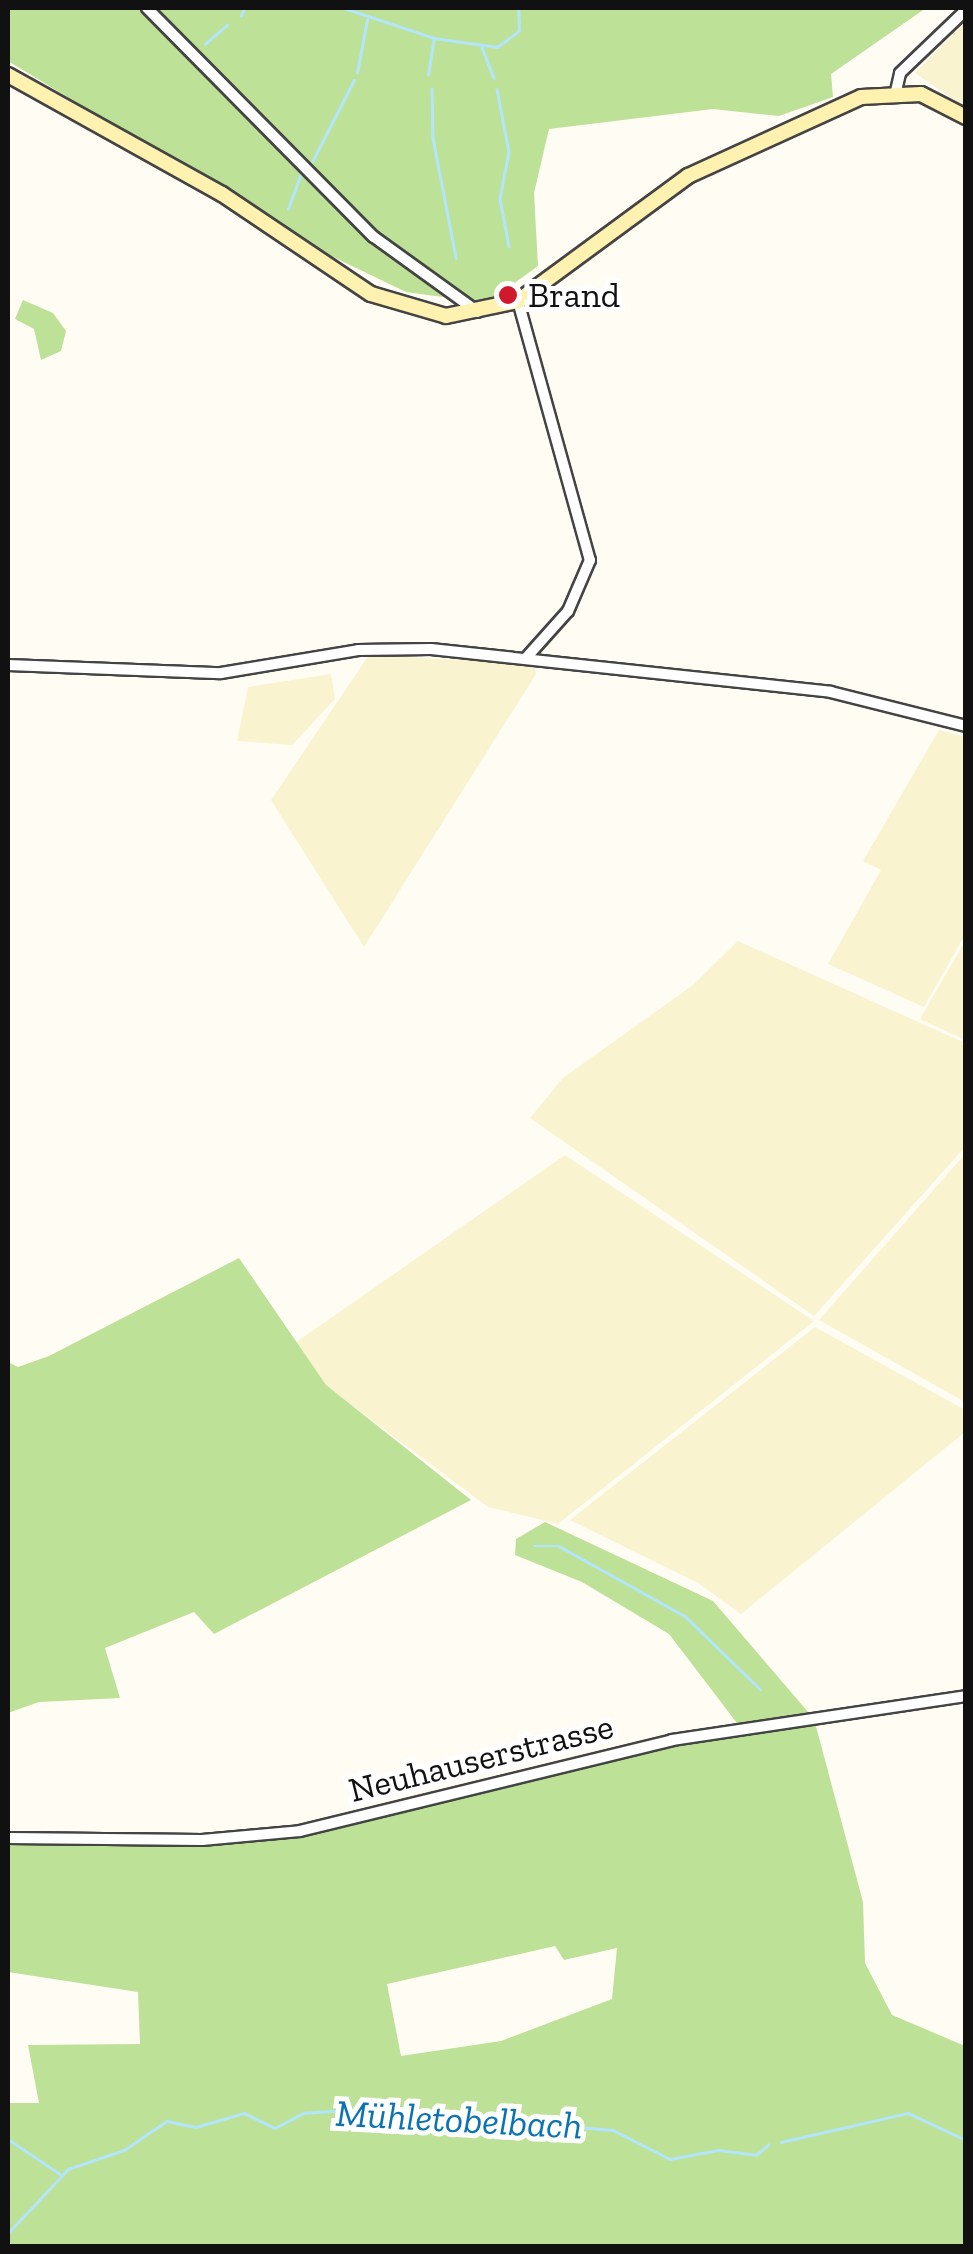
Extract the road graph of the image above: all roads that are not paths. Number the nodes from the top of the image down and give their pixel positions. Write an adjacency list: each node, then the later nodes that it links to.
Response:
1 (148, 8): 7 (street)
2 (966, 10): 4 (street)
3 (8, 75): 7 (street)
4 (896, 92): 5 (street); 6 (street)
5 (966, 117)
6 (518, 301): 7 (street); 8 (street)
7 (478, 313)
8 (526, 658): 9 (street); 10 (street)
9 (8, 664)
10 (966, 726)
11 (966, 1696): 12 (street, Neuhauserstrasse)
12 (8, 1838)

